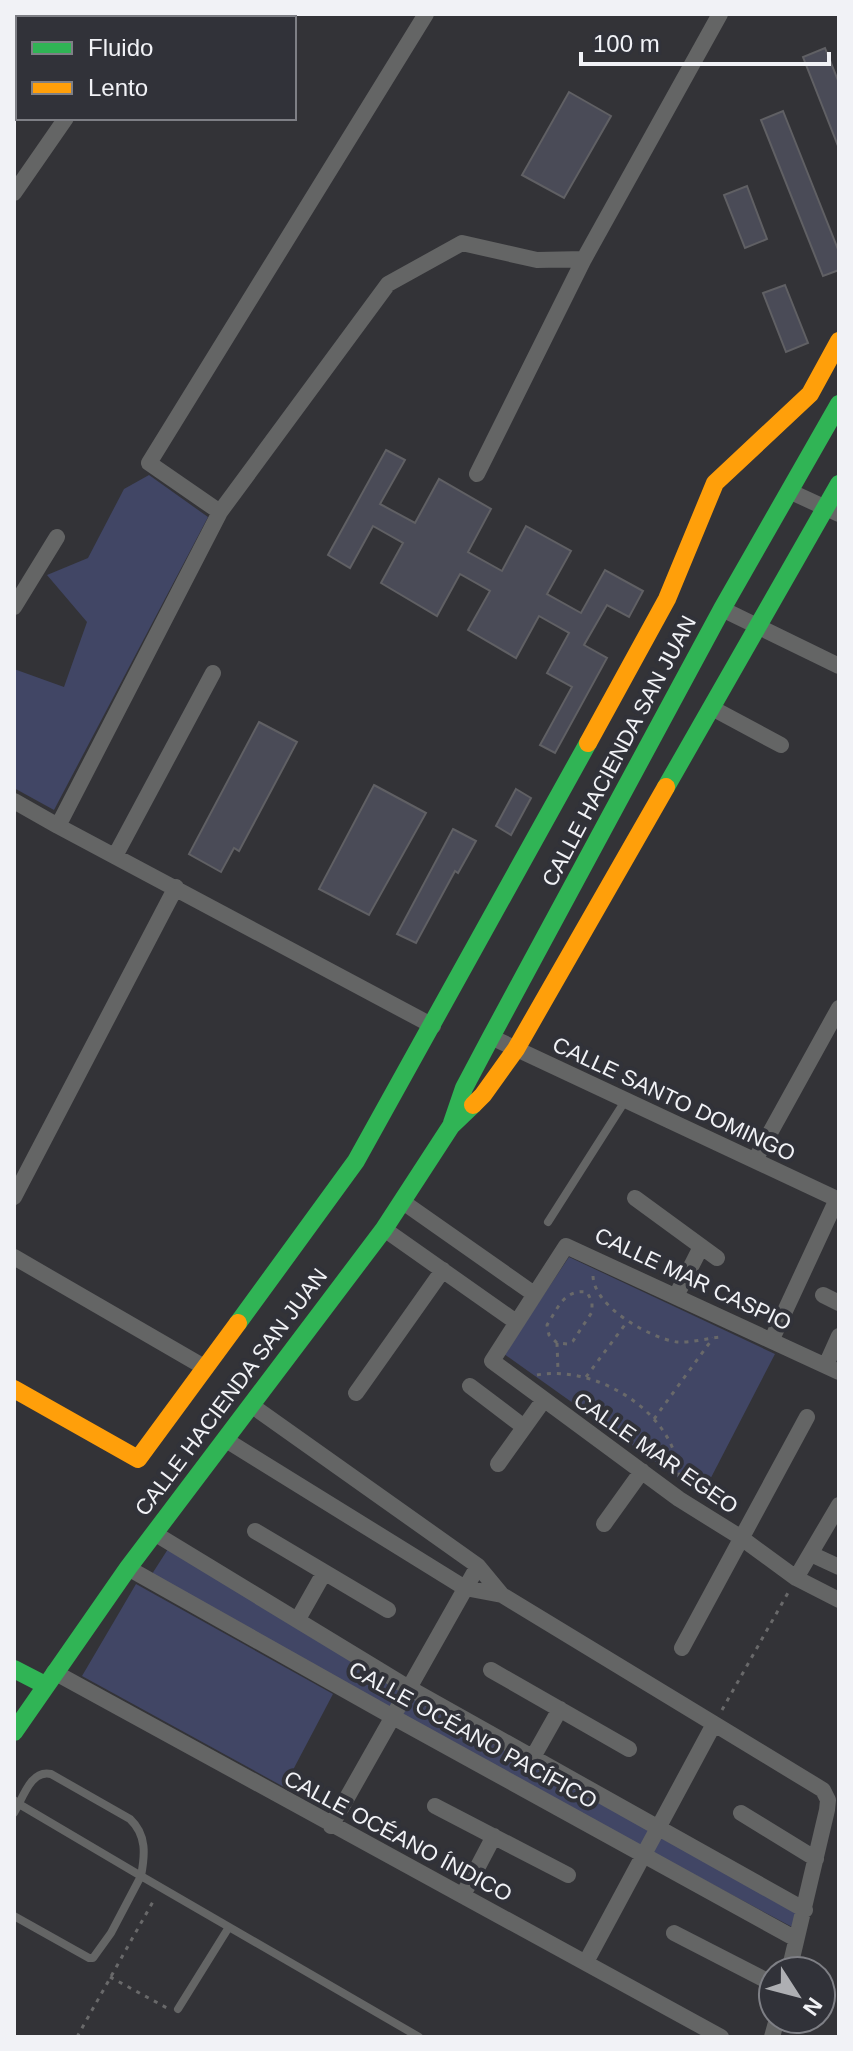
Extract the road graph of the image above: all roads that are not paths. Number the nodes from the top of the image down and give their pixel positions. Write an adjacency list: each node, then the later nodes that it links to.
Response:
1 (426, 14): 12 (street)
2 (720, 14): 5 (street)
3 (65, 120): 4 (street)
4 (14, 193)
5 (584, 259): 8 (street); 12 (street)
6 (839, 341): 26 (main road)
7 (839, 404): 10 (main road, CALLE HACIENDA SAN JUAN)
8 (477, 474)
9 (839, 484): 11 (main road, CALLE HACIENDA SAN JUAN)
10 (789, 491): 11 (street); 15 (main road, CALLE HACIENDA SAN JUAN)
11 (832, 511): 16 (main road, CALLE HACIENDA SAN JUAN)
12 (220, 512): 22 (street)
13 (57, 537): 14 (street)
14 (14, 607)
15 (722, 609): 16 (street); 27 (main road, CALLE HACIENDA SAN JUAN)
16 (757, 627): 17 (street); 19 (main road, CALLE HACIENDA SAN JUAN)
17 (839, 666)
18 (213, 673): 23 (street)
19 (712, 708): 20 (street); 28 (main road, CALLE HACIENDA SAN JUAN)
20 (781, 745)
21 (14, 801): 22 (street)
22 (58, 826): 23 (street)
23 (115, 856): 24 (street)
24 (176, 887): 26 (street); 32 (street)
25 (839, 1008): 31 (street)
26 (433, 1026): 50 (main road)
27 (491, 1037): 28 (street, CALLE SANTO DOMINGO); 30 (main road, CALLE HACIENDA SAN JUAN)
28 (516, 1049): 29 (street, CALLE SANTO DOMINGO); 30 (main road, CALLE HACIENDA SAN JUAN)
29 (626, 1100): 31 (street, CALLE SANTO DOMINGO); 36 (lane)
30 (451, 1126): 35 (main road, CALLE HACIENDA SAN JUAN)
31 (755, 1160): 34 (street, CALLE SANTO DOMINGO)
32 (14, 1197)
33 (635, 1198): 38 (street)
34 (838, 1199): 48 (street)
35 (403, 1202): 37 (main road, CALLE HACIENDA SAN JUAN); 42 (street)
36 (548, 1222)
37 (384, 1229): 41 (street); 56 (main road, CALLE HACIENDA SAN JUAN)
38 (701, 1247): 40 (street); 44 (street)
39 (14, 1257): 50 (street)
40 (717, 1258)
41 (443, 1270): 46 (street); 54 (street)
42 (534, 1294): 44 (street, CALLE MAR CASPIO); 46 (street, CALLE MAR CASPIO)
43 (823, 1295): 45 (street)
44 (676, 1296): 48 (street, CALLE MAR CASPIO)
45 (839, 1303)
46 (516, 1322): 49 (street, CALLE MAR CASPIO)
47 (839, 1336): 51 (street)
48 (772, 1339): 51 (street, CALLE MAR CASPIO)
49 (492, 1361): 55 (street, CALLE MAR EGEO)
50 (204, 1367): 53 (main road)
51 (832, 1368)
52 (470, 1386): 58 (street)
53 (14, 1389)
54 (356, 1393)
55 (543, 1401): 58 (street); 61 (street, CALLE MAR EGEO)
56 (251, 1405): 59 (main road, CALLE HACIENDA SAN JUAN); 68 (street)
57 (807, 1417): 66 (street)
58 (524, 1427): 60 (street)
59 (226, 1440): 65 (main road, CALLE HACIENDA SAN JUAN); 73 (street)
60 (498, 1464)
61 (642, 1471): 63 (street); 66 (street, CALLE MAR EGEO)
62 (838, 1508): 67 (street)
63 (604, 1524)
64 (255, 1531): 71 (street)
65 (154, 1533): 70 (main road, CALLE HACIENDA SAN JUAN); 77 (street, CALLE OCÉANO PACÍFICO)
66 (740, 1537): 72 (street, CALLE MAR EGEO); 78 (street)
67 (811, 1554): 69 (street); 72 (street)
68 (478, 1566): 73 (street); 74 (street)
69 (839, 1567)
70 (128, 1568): 81 (main road, CALLE HACIENDA SAN JUAN); 86 (street, CALLE OCÉANO PACÍFICO)
71 (324, 1573): 76 (street); 77 (street)
72 (796, 1578): 75 (street, CALLE MAR EGEO)
73 (465, 1588): 74 (street); 82 (street)
74 (502, 1595): 87 (street)
75 (839, 1600)
76 (388, 1610)
77 (298, 1619): 82 (street, CALLE OCÉANO PACÍFICO)
78 (682, 1648)
79 (14, 1669): 81 (main road)
80 (491, 1670): 85 (street)
81 (50, 1679): 84 (main road, CALLE HACIENDA SAN JUAN); 95 (street, CALLE OCÉANO ÍNDICO)
82 (409, 1688): 86 (street); 90 (street, CALLE OCÉANO PACÍFICO)
83 (14, 1693): 84 (main road)
84 (33, 1703): 88 (main road, CALLE HACIENDA SAN JUAN)
85 (560, 1709): 89 (street); 90 (street)
86 (393, 1717): 95 (street); 98 (street, CALLE OCÉANO PACÍFICO)
87 (714, 1724): 96 (street); 99 (street)
88 (14, 1732)
89 (629, 1749)
90 (533, 1757): 96 (street, CALLE OCÉANO PACÍFICO)
91 (17, 1802): 93 (lane); 101 (lane); 101 (lane)
92 (435, 1806): 97 (street)
93 (14, 1813)
94 (741, 1813): 99 (street)
95 (331, 1826): 102 (street, CALLE OCÉANO ÍNDICO)
96 (657, 1827): 98 (street); 103 (street, CALLE OCÉANO PACÍFICO)
97 (494, 1836): 100 (street); 102 (street)
98 (643, 1854): 107 (street, CALLE OCÉANO PACÍFICO); 109 (street)
99 (816, 1859): 103 (street)
100 (568, 1875)
101 (141, 1876): 104 (lane); 105 (lane)
102 (463, 1895): 109 (street, CALLE OCÉANO ÍNDICO)
103 (805, 1910): 107 (street)
104 (14, 1916)
105 (229, 1927): 111 (lane); 112 (lane)
106 (674, 1933): 110 (street)
107 (796, 1939): 108 (street)
108 (792, 1955)
109 (586, 1962): 113 (street, CALLE OCÉANO ÍNDICO)
110 (757, 1976)
111 (178, 2009)
112 (419, 2037)
113 (721, 2037)

